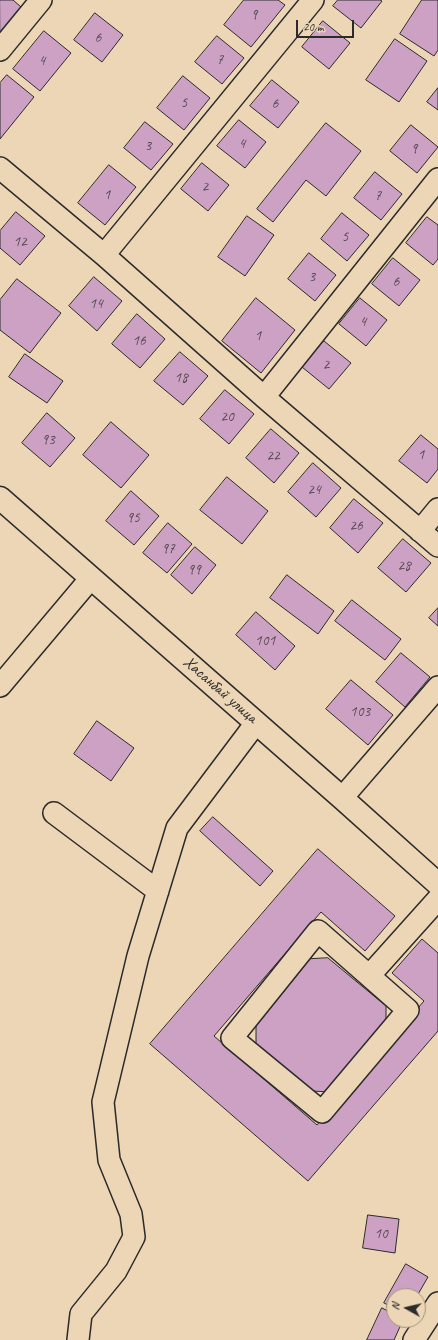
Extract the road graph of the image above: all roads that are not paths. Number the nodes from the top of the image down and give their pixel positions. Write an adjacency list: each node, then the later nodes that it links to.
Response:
1 (41, 0): 3 (street)
2 (313, 0): 6 (street)
3 (0, 50)
4 (0, 168): 6 (street)
5 (438, 179): 7 (street)
6 (104, 255): 7 (street)
7 (264, 397): 10 (street)
8 (0, 498): 12 (street, Хасанбай улица)
9 (438, 509): 10 (street)
10 (420, 531): 11 (street)
11 (438, 546)
12 (91, 578): 13 (street); 15 (street, Хасанбай улица)
13 (0, 686)
14 (438, 687): 16 (street)
15 (256, 723): 16 (street, Хасанбай улица); 19 (street)
16 (342, 798): 18 (street, Хасанбай улица)
17 (54, 813): 19 (street)
18 (438, 884)
19 (158, 891): 23 (street)
20 (438, 899): 21 (street)
21 (369, 976): 21 (street)
22 (438, 1303): 24 (street)
23 (78, 1340)
24 (414, 1340)

